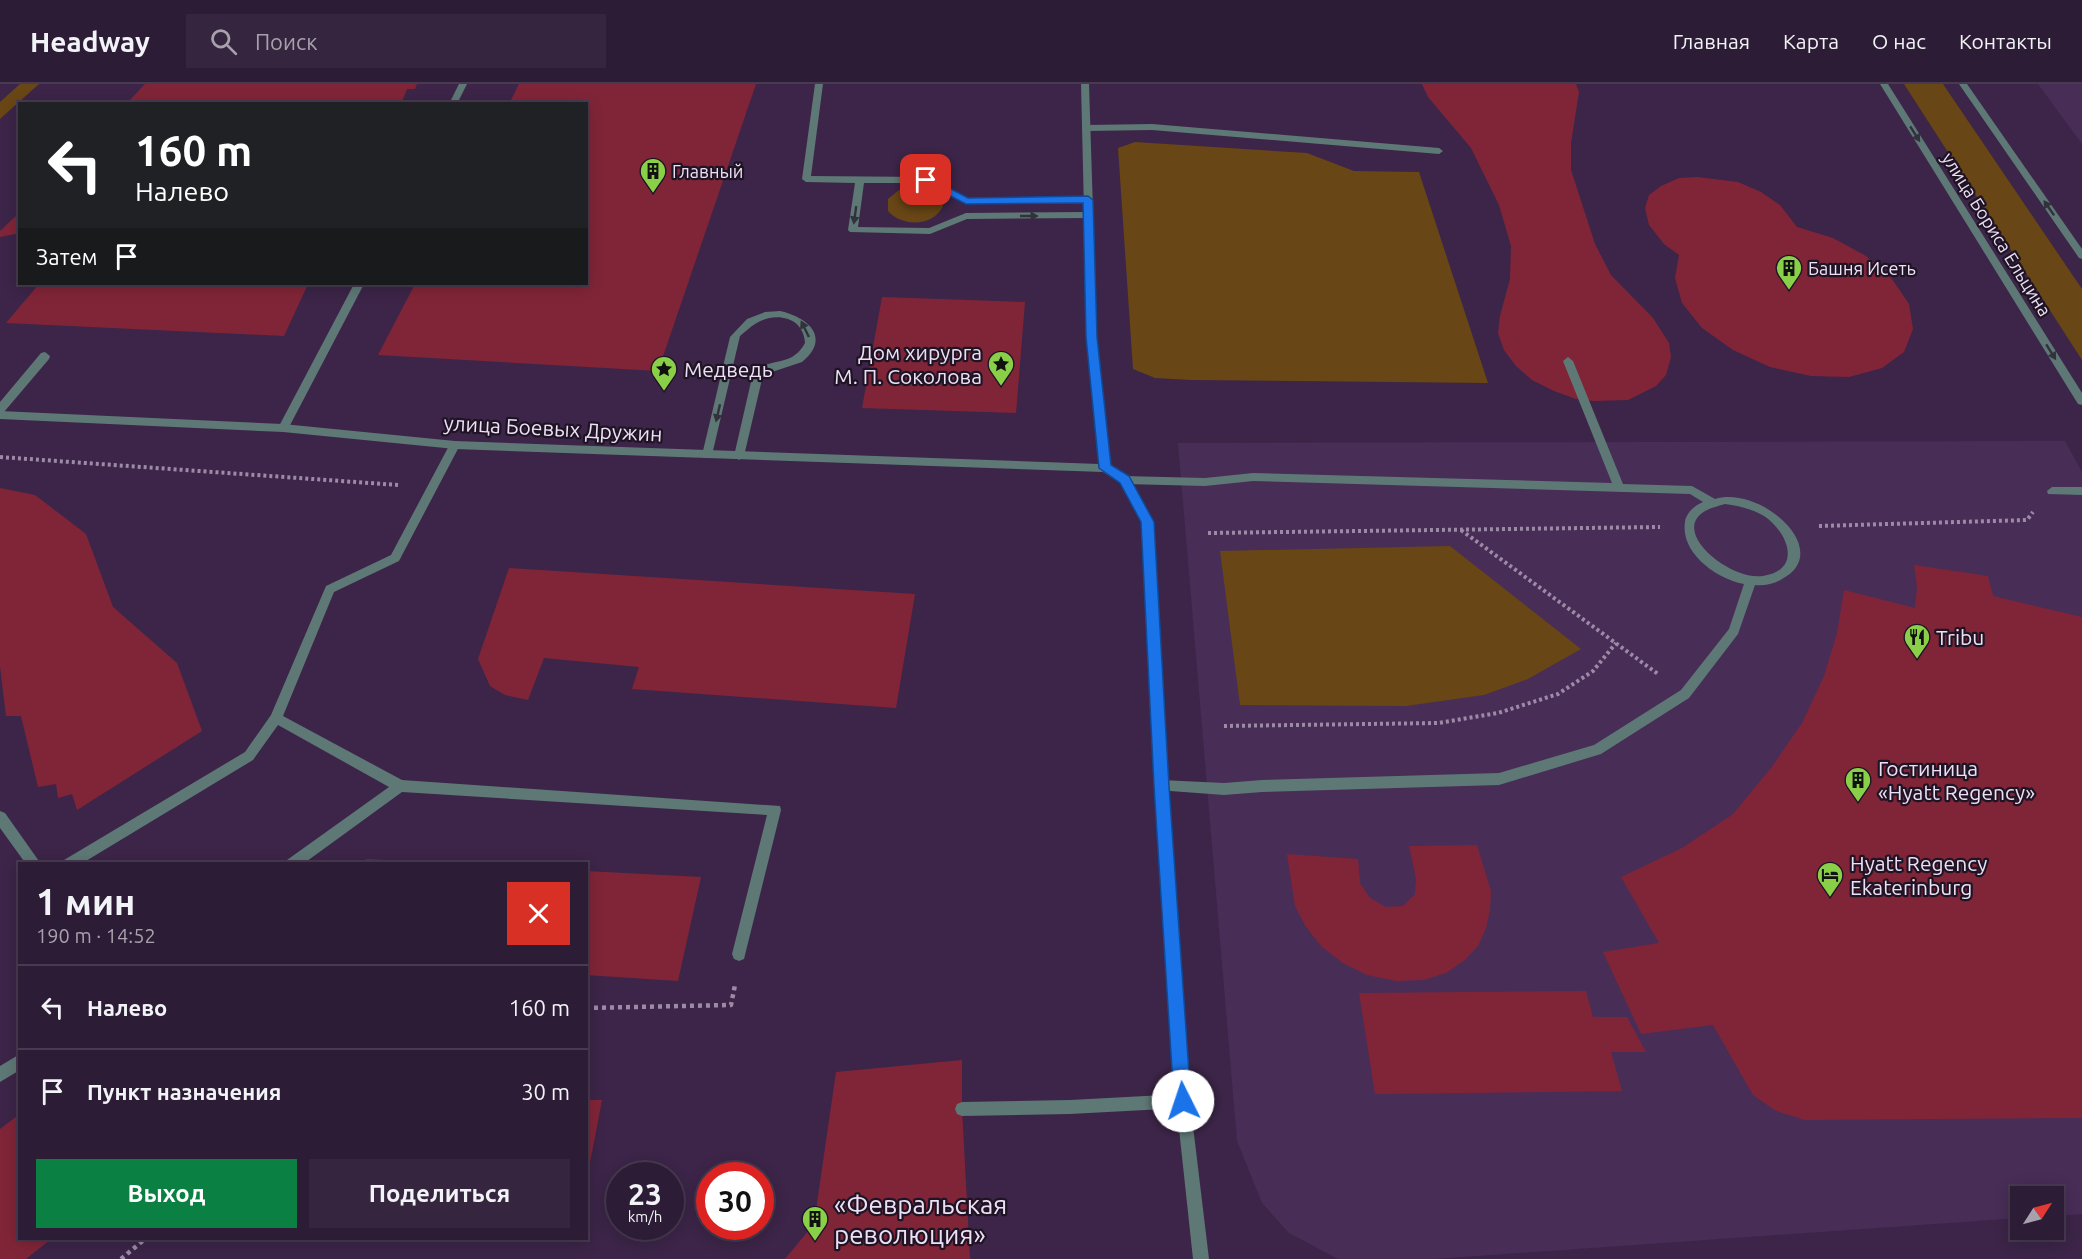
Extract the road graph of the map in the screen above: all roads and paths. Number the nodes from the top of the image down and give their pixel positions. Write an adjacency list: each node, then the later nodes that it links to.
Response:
1 (463, 84): 6 (street)
2 (819, 84): 9 (street)
3 (1085, 84): 7 (street)
4 (1884, 84): 16 (street, улица Бориса Ельцина, one-way to 16)
5 (1963, 84): 12 (street, one-way to 5)
6 (454, 102)
7 (1086, 128): 8 (street); 10 (street)
8 (1439, 151)
9 (860, 180): 10 (street); 11 (street, one-way to 11)
10 (1088, 200): 11 (street)
11 (1088, 215): 24 (street)
12 (2082, 256)
13 (358, 285): 19 (street)
14 (45, 356): 17 (street)
15 (1568, 362): 27 (street)
16 (2082, 401)
17 (0, 409)
18 (0, 415): 19 (street, улица Боевых Дружин)
19 (283, 428): 20 (street, улица Боевых Дружин)
20 (455, 445): 21 (street, улица Боевых Дружин); 26 (street)
21 (707, 455): 22 (street, улица Боевых Дружин); 22 (street, one-way to 21)
22 (739, 456): 24 (street, улица Боевых Дружин)
23 (0, 457): 26 (path)
24 (1105, 468): 25 (street)
25 (1124, 480): 27 (street); 41 (street)
26 (431, 488): 38 (street)
27 (1619, 488): 30 (street)
28 (2052, 491): 29 (street); 32 (path)
29 (2082, 491)
30 (1711, 502): 31 (street); 32 (street)
31 (1689, 527): 33 (path); 35 (street)
32 (1784, 527): 35 (street)
33 (1460, 530): 34 (path); 36 (path)
34 (1208, 532)
35 (1751, 580): 37 (street)
36 (1616, 643): 37 (path); 39 (path)
37 (1685, 694): 41 (street)
38 (276, 718): 40 (street); 44 (street)
39 (1224, 726)
40 (400, 786): 45 (street); 46 (street)
41 (1161, 786): 50 (street)
42 (0, 817): 43 (street)
43 (33, 862)
44 (72, 862)
45 (295, 862)
46 (739, 954): 47 (path)
47 (588, 1008)
48 (18, 1062): 49 (street)
49 (0, 1076)
50 (1183, 1101): 51 (street); 54 (street)
51 (962, 1108)
52 (144, 1240): 53 (path)
53 (120, 1259)
54 (1201, 1259)

